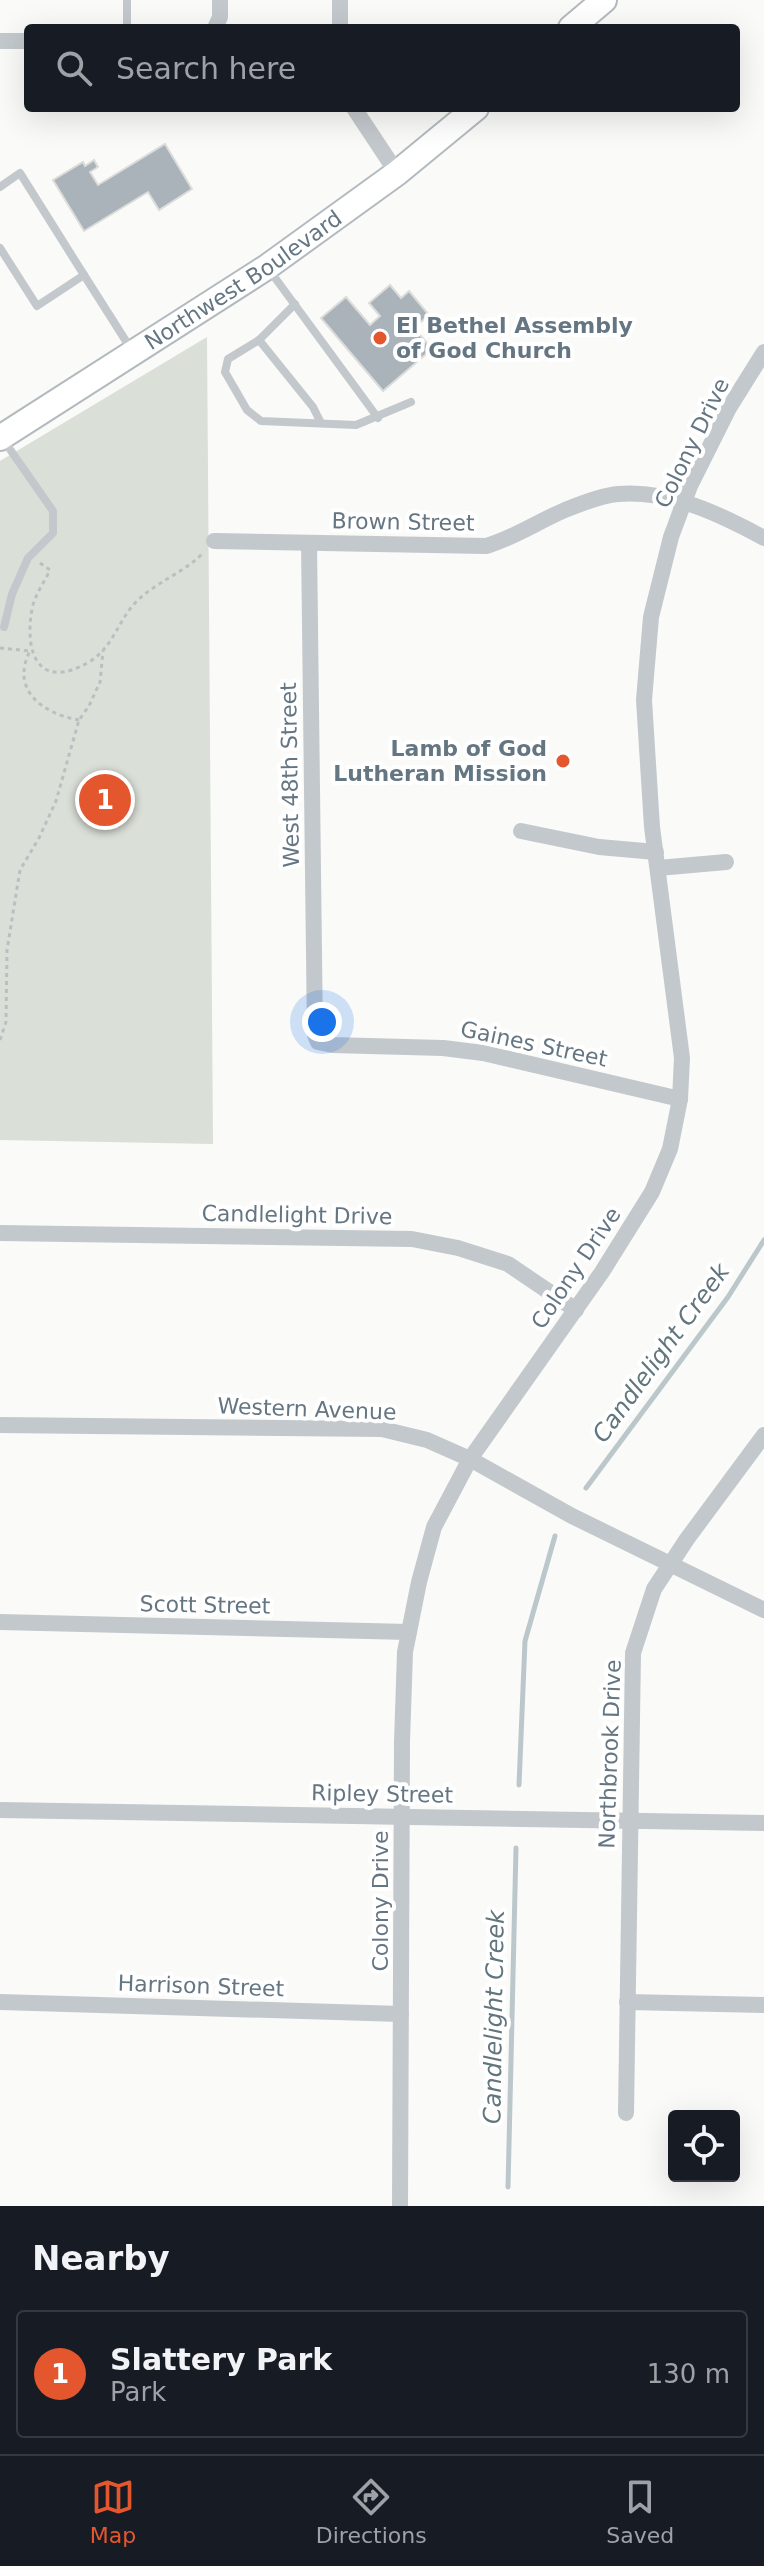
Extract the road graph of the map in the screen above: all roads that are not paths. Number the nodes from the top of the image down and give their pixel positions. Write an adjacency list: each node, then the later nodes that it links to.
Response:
1 (127, 0): 5 (lane)
2 (220, 0): 6 (street)
3 (340, 0): 7 (street)
4 (604, 0): 8 (main road)
5 (127, 24)
6 (217, 24)
7 (340, 24)
8 (576, 24)
9 (0, 41): 10 (street)
10 (24, 41)
11 (357, 112): 13 (street)
12 (471, 112): 13 (main road, Northwest Boulevard)
13 (397, 173): 16 (main road, Northwest Boulevard)
14 (0, 187): 17 (lane)
15 (0, 248): 17 (lane)
16 (267, 267): 18 (lane); 21 (main road, Northwest Boulevard)
17 (84, 275): 21 (lane)
18 (295, 304): 19 (lane); 23 (lane)
19 (259, 340): 24 (lane); 24 (lane)
20 (764, 352): 26 (street, Colony Drive)
21 (133, 353): 25 (main road, Northwest Boulevard)
22 (411, 402): 23 (lane)
23 (378, 418): 24 (lane)
24 (321, 423)
25 (1, 438): 30 (lane)
26 (684, 503): 27 (street, Brown Street); 29 (street, Brown Street); 32 (street, Colony Drive)
27 (764, 538)
28 (214, 541): 29 (street, Brown Street)
29 (309, 543): 34 (street, West 48th Street)
30 (4, 627)
31 (521, 831): 32 (street)
32 (657, 860): 33 (street); 35 (street, Colony Drive)
33 (726, 862)
34 (315, 1006): 35 (street, Gaines Street)
35 (680, 1099): 37 (street, Colony Drive)
36 (0, 1233): 37 (street, Candlelight Drive)
37 (576, 1310): 40 (street, Colony Drive)
38 (0, 1425): 40 (street, Western Avenue)
39 (764, 1435): 41 (street, Northbrook Drive)
40 (470, 1459): 41 (street, Western Avenue); 44 (street, Colony Drive)
41 (670, 1565): 42 (street, Western Avenue); 47 (street, Northbrook Drive)
42 (764, 1610)
43 (0, 1622): 44 (street, Scott Street)
44 (409, 1632): 46 (street, Colony Drive)
45 (0, 1810): 46 (street, Ripley Street)
46 (402, 1817): 47 (street, Ripley Street); 52 (street, Colony Drive)
47 (629, 1821): 48 (street, Ripley Street); 50 (street, Northbrook Drive)
48 (764, 1823)
49 (0, 2002): 52 (street, Harrison Street)
50 (627, 2002): 51 (street); 53 (street, Northbrook Drive)
51 (764, 2005)
52 (401, 2014): 54 (street, Colony Drive)
53 (626, 2113)
54 (400, 2206)

